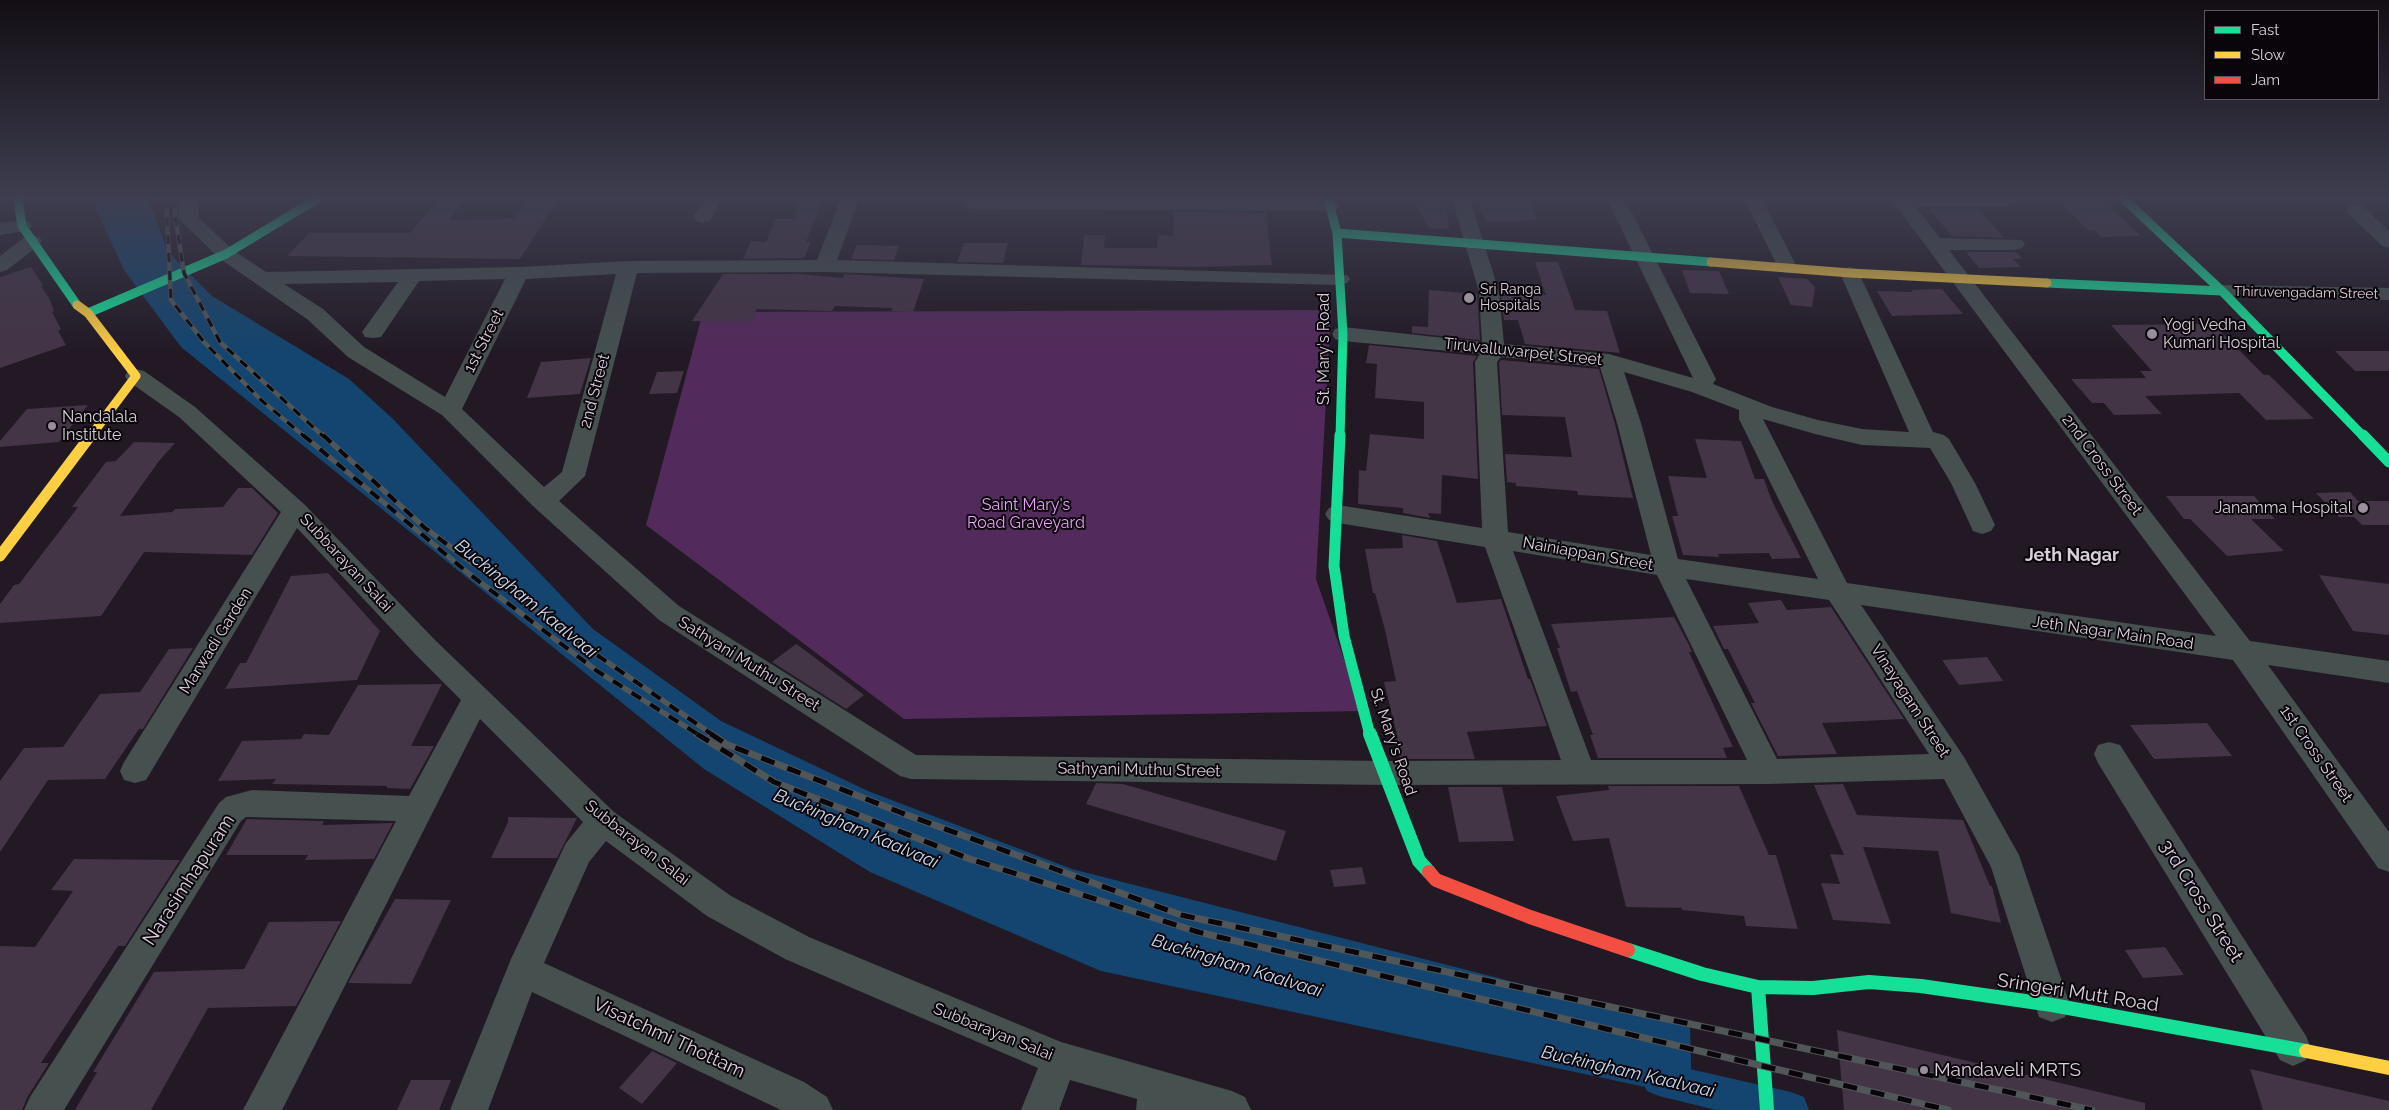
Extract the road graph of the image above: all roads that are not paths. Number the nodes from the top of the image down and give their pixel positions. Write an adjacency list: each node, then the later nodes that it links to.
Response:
1 (12, 251): 15 (street)
2 (39, 251): 27 (main road)
3 (223, 251): 13 (street, Sathyani Muthu Street)
4 (231, 251): 13 (main road)
5 (831, 251): 16 (street)
6 (1338, 251): 23 (main road, St. Mary's Road)
7 (1477, 251): 30 (street)
8 (1570, 251): 14 (main road)
9 (1641, 251): 14 (street)
10 (1779, 251): 18 (street)
11 (1939, 251): 24 (street, 2nd Cross Street)
12 (2179, 251): 25 (main road)
13 (226, 254): 22 (street, Sathyani Muthu Street); 27 (main road)
14 (1643, 256): 18 (main road); 33 (street)
15 (0, 266)
16 (825, 266): 17 (street); 23 (street)
17 (628, 267): 19 (street); 38 (street, 2nd Street)
18 (1787, 267): 20 (main road)
19 (519, 273): 21 (street); 35 (street, 1st Street)
20 (1850, 273): 24 (main road); 36 (street)
21 (414, 274): 22 (street); 28 (street)
22 (264, 278): 35 (street, Sathyani Muthu Street)
23 (1340, 279): 29 (main road, St. Mary's Road)
24 (1961, 279): 25 (main road); 46 (street, 2nd Cross Street)
25 (2222, 291): 26 (street, Thiruvengadam Street); 37 (main road)
26 (2389, 294)
27 (88, 313): 32 (main road)
28 (372, 332)
29 (1343, 334): 30 (street, Tiruvalluvarpet Street); 40 (main road, St. Mary's Road)
30 (1494, 350): 31 (street, Tiruvalluvarpet Street); 42 (street)
31 (1609, 361): 33 (street, Tiruvalluvarpet Street); 44 (street)
32 (136, 376): 39 (street, Subbarayan Salai); 43 (main road)
33 (1700, 387): 34 (street, Tiruvalluvarpet Street)
34 (1750, 406): 36 (street, Tiruvalluvarpet Street); 45 (street, Vinayagam Street)
35 (450, 410): 38 (street, Sathyani Muthu Street)
36 (1925, 440): 41 (street)
37 (2389, 462)
38 (543, 501): 54 (street, Sathyani Muthu Street)
39 (295, 510): 48 (street, Subbarayan Salai); 51 (street, Marwadi Garden)
40 (1338, 514): 42 (street, Nainiappan Street); 54 (main road, St. Mary's Road)
41 (1982, 525)
42 (1494, 538): 44 (street, Nainiappan Street); 52 (street)
43 (0, 556)
44 (1667, 567): 45 (street, Nainiappan Street); 53 (street)
45 (1837, 591): 46 (street, Jeth Nagar Main Road); 50 (street, Vinayagam Street)
46 (2242, 651): 47 (street, Jeth Nagar Main Road); 57 (street, 1st Cross Street)
47 (2389, 672)
48 (476, 698): 55 (street); 56 (street, Subbarayan Salai)
49 (2109, 754): 61 (street, 3rd Cross Street)
50 (1953, 766): 53 (street, Sathyani Muthu Street); 60 (street, Vinayagam Street)
51 (135, 771)
52 (1580, 771): 53 (street, Sathyani Muthu Street); 54 (street, Sathyani Muthu Street)
53 (1768, 772)
54 (1386, 773): 59 (main road, St. Mary's Road)
55 (420, 809): 66 (street, Narasimhapuram); 67 (street)
56 (603, 820): 58 (street); 62 (street, Subbarayan Salai)
57 (2389, 858)
58 (523, 970): 65 (street, Visatchmi Thottam); 68 (street)
59 (1758, 987): 60 (main road, Sringeri Mutt Road); 71 (main road)
60 (2052, 1005): 61 (main road, Sringeri Mutt Road)
61 (2293, 1048): 63 (main road, Sringeri Mutt Road)
62 (1060, 1059): 64 (street, Subbarayan Salai); 69 (street)
63 (2389, 1068)
64 (1156, 1098): 70 (street, Subbarayan Salai)
65 (798, 1105)
66 (43, 1110)
67 (262, 1110)
68 (470, 1110)
69 (1040, 1110)
70 (1232, 1110)
71 (1767, 1110)

